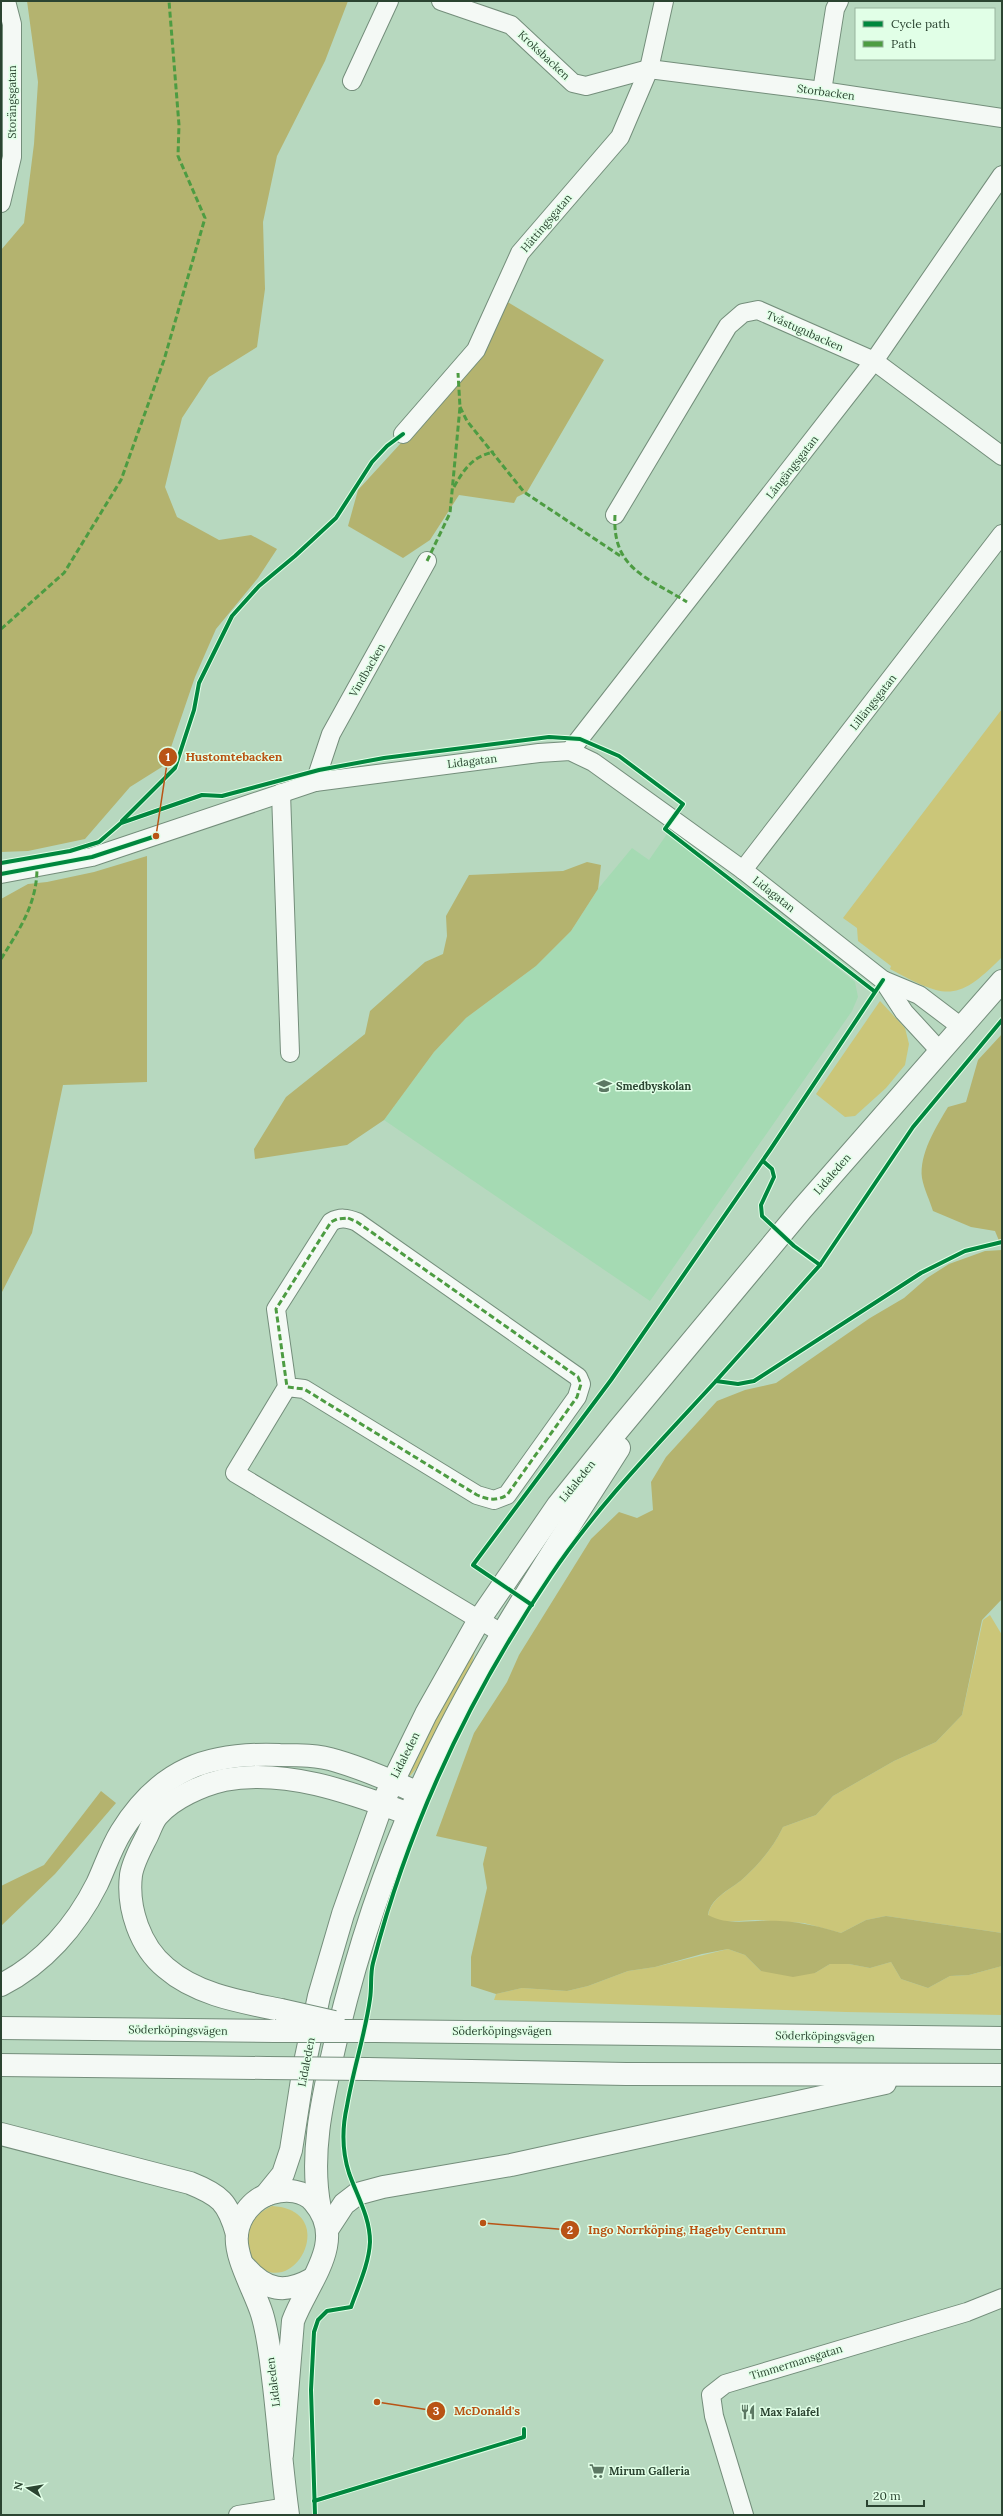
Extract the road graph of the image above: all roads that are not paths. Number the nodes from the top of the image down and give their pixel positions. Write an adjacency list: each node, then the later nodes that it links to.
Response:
1 (6, 1): 11 (street, Storängsgatan)
2 (389, 1): 7 (street)
3 (441, 1): 6 (street, Kroksbacken)
4 (664, 1): 6 (street, Hättingsgatan)
5 (839, 1): 8 (street)
6 (649, 69): 8 (street, Storbacken); 13 (street, Hättingsgatan)
7 (352, 81)
8 (822, 91): 9 (street, Storbacken)
9 (1002, 118)
10 (1002, 175): 12 (street, Långängsgatan)
11 (1, 203)
12 (874, 361): 14 (street, Tvåstugubacken); 15 (street, Tvåstugubacken); 18 (street, Långängsgatan)
13 (403, 434)
14 (1002, 456)
15 (615, 514)
16 (1002, 534): 21 (street, Lillängsgatan)
17 (427, 561): 19 (street, Vindbacken)
18 (570, 751): 19 (street, Lidagatan); 21 (street, Lidagatan)
19 (315, 782): 20 (street, Lidagatan)
20 (281, 793): 22 (street, Lidagatan); 27 (street)
21 (743, 870): 23 (street, Lidagatan)
22 (1, 874)
23 (883, 980): 25 (street, Lidagatan); 26 (street, Lidagatan)
24 (1002, 981): 25 (main road, Lidaleden)
25 (960, 1026): 26 (main road, Lidaleden)
26 (939, 1050): 28 (main road, Lidaleden)
27 (290, 1053)
28 (667, 1373): 30 (main road, Lidaleden); 31 (main road, Lidaleden)
29 (287, 1387): 29 (street); 30 (street)
30 (479, 1620): 31 (street); 32 (main road, Lidaleden)
31 (503, 1634): 33 (main road, Lidaleden)
32 (391, 1781): 33 (main road); 34 (main road, Lidaleden); 36 (main road)
33 (418, 1792): 35 (main road, Lidaleden)
34 (382, 1804): 35 (main road); 38 (main road, bridge); 44 (main road, Lidaleden)
35 (409, 1814): 45 (main road, Lidaleden)
36 (1, 1985)
37 (1, 2028): 38 (main road, Söderköpingsvägen, bridge)
38 (376, 2031): 39 (main road, Söderköpingsvägen)
39 (1002, 2038)
40 (1, 2065): 41 (main road, bridge)
41 (925, 2075): 42 (main road); 46 (main road)
42 (1002, 2075)
43 (1, 2134): 47 (main road)
44 (266, 2195): 45 (main road); 47 (main road)
45 (320, 2209): 46 (main road)
46 (327, 2230): 49 (main road)
47 (237, 2234): 48 (main road)
48 (243, 2265): 49 (main road); 51 (main road, Lidaleden)
49 (312, 2279): 51 (main road, Lidaleden)
50 (1002, 2298): 54 (street, Timmermansgatan)
51 (282, 2455): 52 (main road, Lidaleden)
52 (287, 2511): 53 (street)
53 (238, 2515)
54 (744, 2515)

